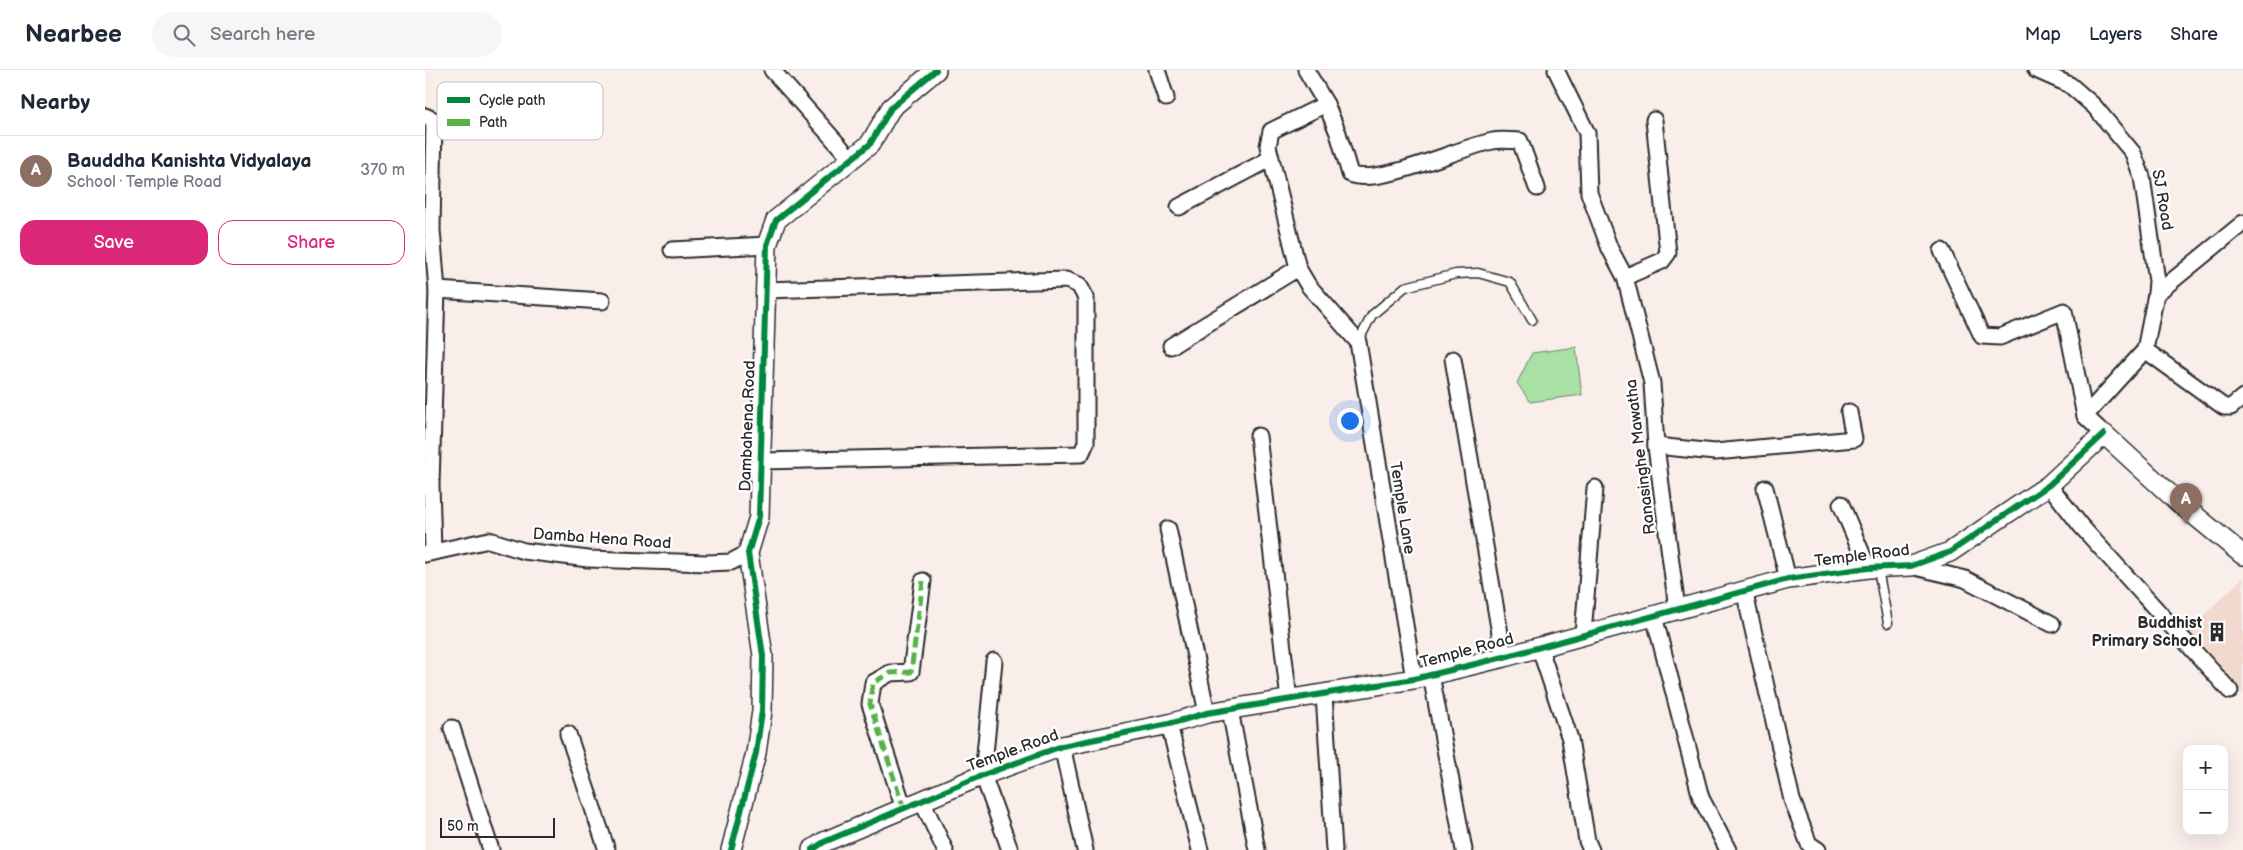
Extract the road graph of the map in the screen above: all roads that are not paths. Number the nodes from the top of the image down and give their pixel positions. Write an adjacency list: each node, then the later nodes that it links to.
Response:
1 (772, 70): 12 (street)
2 (936, 70): 12 (street, Dambahena Road)
3 (1157, 70): 7 (street)
4 (1306, 70): 8 (street)
5 (1556, 70): 20 (street, Ranasinghe Mawatha)
6 (2036, 70): 23 (street, SJ Road)
7 (1165, 98)
8 (1326, 104): 11 (street); 13 (street)
9 (425, 116): 21 (street)
10 (1654, 120): 20 (street)
11 (1270, 158): 14 (street); 19 (street)
12 (851, 159): 16 (street, Dambahena Road)
13 (1537, 188)
14 (1179, 208)
15 (2243, 223): 23 (street)
16 (767, 246): 17 (street); 22 (street, Dambahena Road)
17 (672, 250)
18 (1942, 251): 32 (street)
19 (1298, 268): 26 (street); 27 (street)
20 (1625, 276): 35 (street, Ranasinghe Mawatha)
21 (437, 290): 24 (street); 42 (street)
22 (766, 290): 36 (street, Dambahena Road); 36 (street)
23 (2157, 294): 28 (street, SJ Road)
24 (603, 301)
25 (1532, 320): 26 (lane)
26 (1357, 342): 58 (street, Temple Lane)
27 (1171, 346)
28 (2145, 350): 30 (street); 32 (street)
29 (1453, 359): 56 (street)
30 (2243, 397)
31 (1849, 412): 35 (street)
32 (2085, 416): 33 (street)
33 (2104, 434): 37 (street, Temple Road); 44 (street)
34 (1258, 436): 61 (street)
35 (1656, 446): 50 (street, Ranasinghe Mawatha)
36 (761, 460): 43 (street, Dambahena Road)
37 (2049, 485): 45 (street, Temple Road); 59 (street)
38 (1595, 488): 54 (street)
39 (1765, 488): 47 (street)
40 (1841, 504): 46 (street)
41 (1168, 529): 63 (street)
42 (429, 552): 43 (street, Damba Hena Road)
43 (748, 554): 73 (street, Dambahena Road)
44 (2243, 555)
45 (1911, 566): 46 (street, Temple Road); 53 (street)
46 (1873, 569): 47 (street, Temple Road); 52 (lane)
47 (1788, 579): 49 (street, Temple Road)
48 (923, 581): 70 (street)
49 (1744, 590): 50 (street, Temple Road); 84 (street)
50 (1677, 609): 51 (street, Temple Road)
51 (1654, 616): 54 (street, Temple Road); 83 (street)
52 (1889, 623)
53 (2052, 624)
54 (1583, 634): 55 (street, Temple Road)
55 (1539, 646): 56 (street, Temple Road); 82 (street)
56 (1504, 657): 58 (street, Temple Road)
57 (994, 661): 68 (street, Temple Road)
58 (1423, 677): 60 (street, Temple Road); 81 (street, Temple Lane)
59 (2230, 691)
60 (1324, 695): 61 (street, Temple Road); 80 (street)
61 (1289, 700): 62 (street, Temple Road)
62 (1230, 710): 63 (street, Temple Road); 79 (street)
63 (1207, 713): 64 (street, Temple Road)
64 (1169, 724): 67 (street, Temple Road); 78 (street)
65 (452, 728): 71 (street)
66 (568, 734): 72 (street)
67 (1062, 746): 68 (street, Temple Road); 77 (street)
68 (983, 775): 69 (street, Temple Road); 76 (street)
69 (922, 801): 70 (street, Temple Road); 75 (street)
70 (904, 808): 74 (street, Temple Road)
71 (491, 850)
72 (607, 850)
73 (731, 850)
74 (812, 850)
75 (945, 850)
76 (1009, 850)
77 (1085, 850)
78 (1200, 850)
79 (1257, 850)
80 (1334, 850)
81 (1465, 850)
82 (1591, 850)
83 (1728, 850)
84 (1818, 850)

